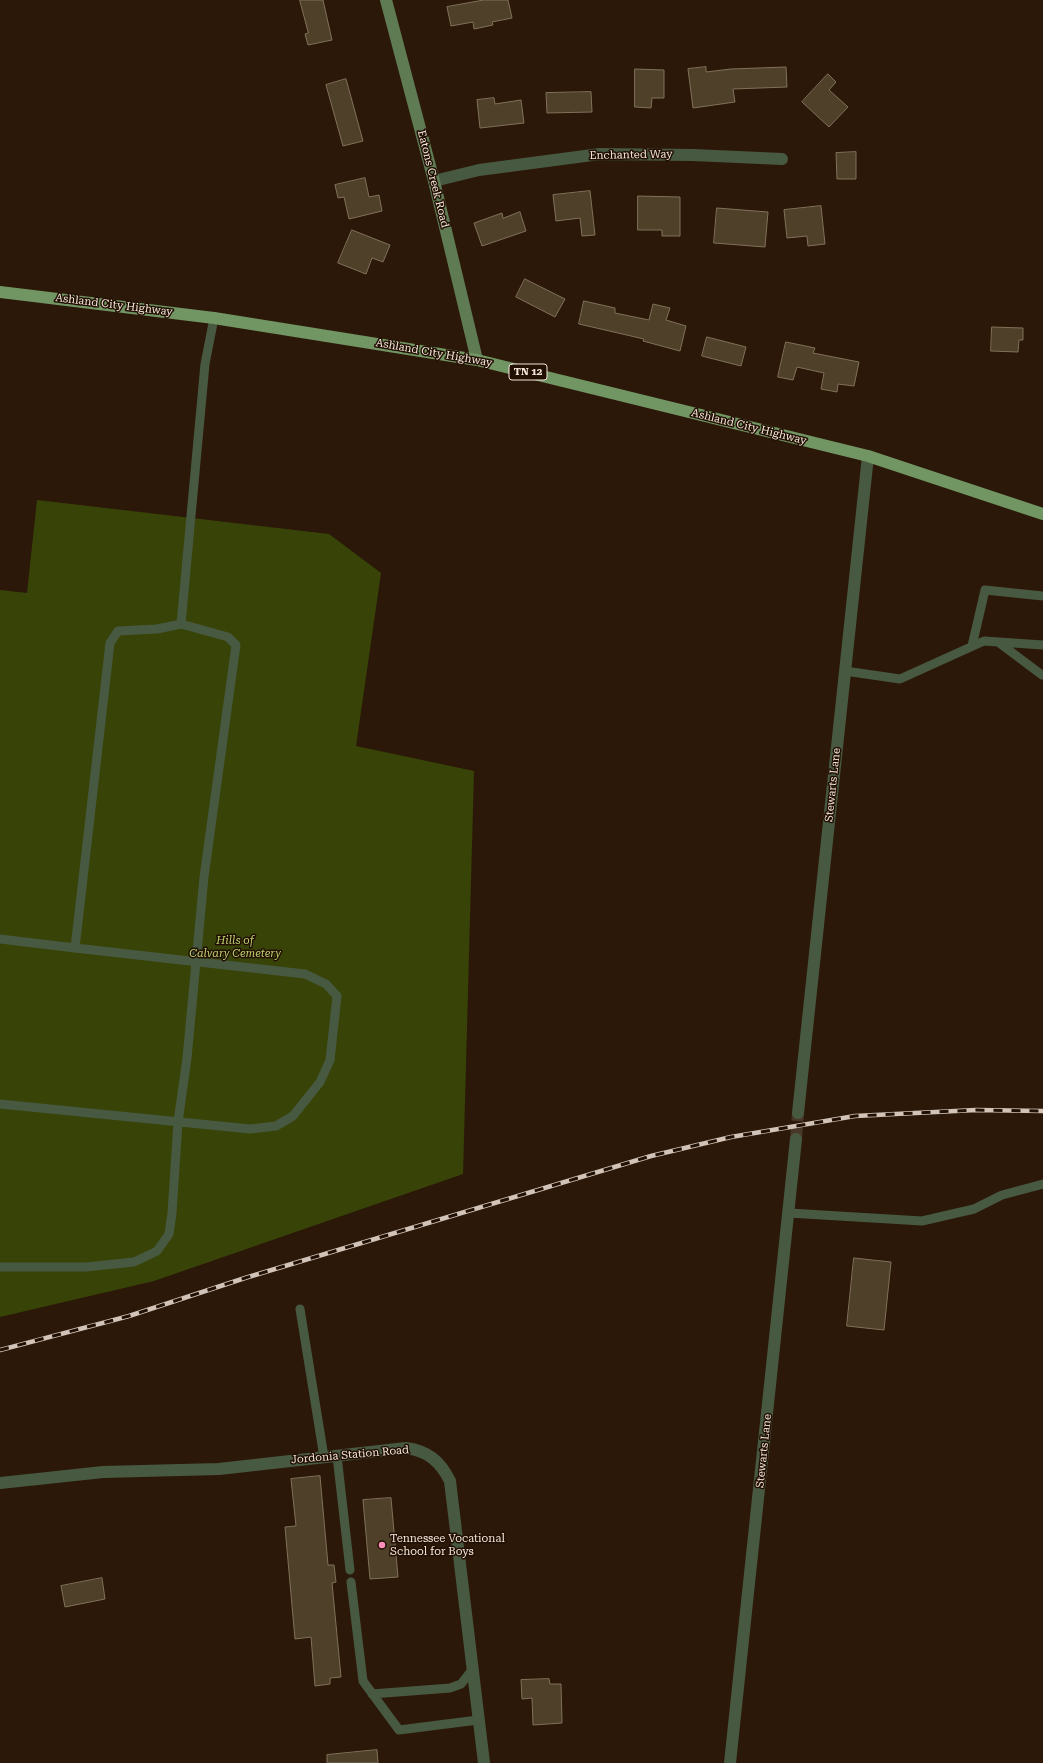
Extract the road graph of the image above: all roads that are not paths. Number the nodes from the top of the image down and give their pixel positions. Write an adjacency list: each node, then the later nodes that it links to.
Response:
1 (386, 0): 3 (street, Eatons Creek Road)
2 (782, 159): 3 (street, Enchanted Way)
3 (434, 181): 6 (street, Eatons Creek Road)
4 (0, 292): 5 (main road, Ashland City Highway / TN 12)
5 (214, 318): 6 (main road, Ashland City Highway / TN 12); 10 (lane)
6 (477, 360): 7 (main road, Ashland City Highway / TN 12)
7 (868, 456): 8 (main road, Ashland City Highway / TN 12); 14 (street, Stewarts Lane)
8 (1043, 514)
9 (1043, 596): 13 (lane)
10 (181, 624): 17 (lane); 18 (lane)
11 (998, 642): 12 (lane); 13 (lane); 15 (lane)
12 (1043, 645)
13 (972, 646): 14 (lane)
14 (845, 671): 20 (street, Stewarts Lane)
15 (1042, 675)
16 (0, 939): 17 (lane)
17 (75, 948): 18 (lane)
18 (196, 962): 21 (lane); 21 (lane)
19 (0, 1104): 21 (lane)
20 (798, 1113)
21 (178, 1122): 25 (lane)
22 (796, 1139): 24 (street, Stewarts Lane)
23 (1043, 1184): 24 (lane)
24 (789, 1213): 36 (street, Stewarts Lane)
25 (0, 1267)
26 (300, 1309): 28 (lane)
27 (337, 1456): 28 (street, Jordonia Station Road); 30 (lane); 32 (street, Jordonia Station Road)
28 (324, 1457): 29 (street, Jordonia Station Road)
29 (0, 1483)
30 (350, 1570)
31 (351, 1582): 33 (lane)
32 (472, 1670): 33 (lane); 34 (street, Jordonia Station Road)
33 (372, 1694): 34 (lane)
34 (478, 1720): 35 (street, Jordonia Station Road)
35 (484, 1763)
36 (730, 1763)

